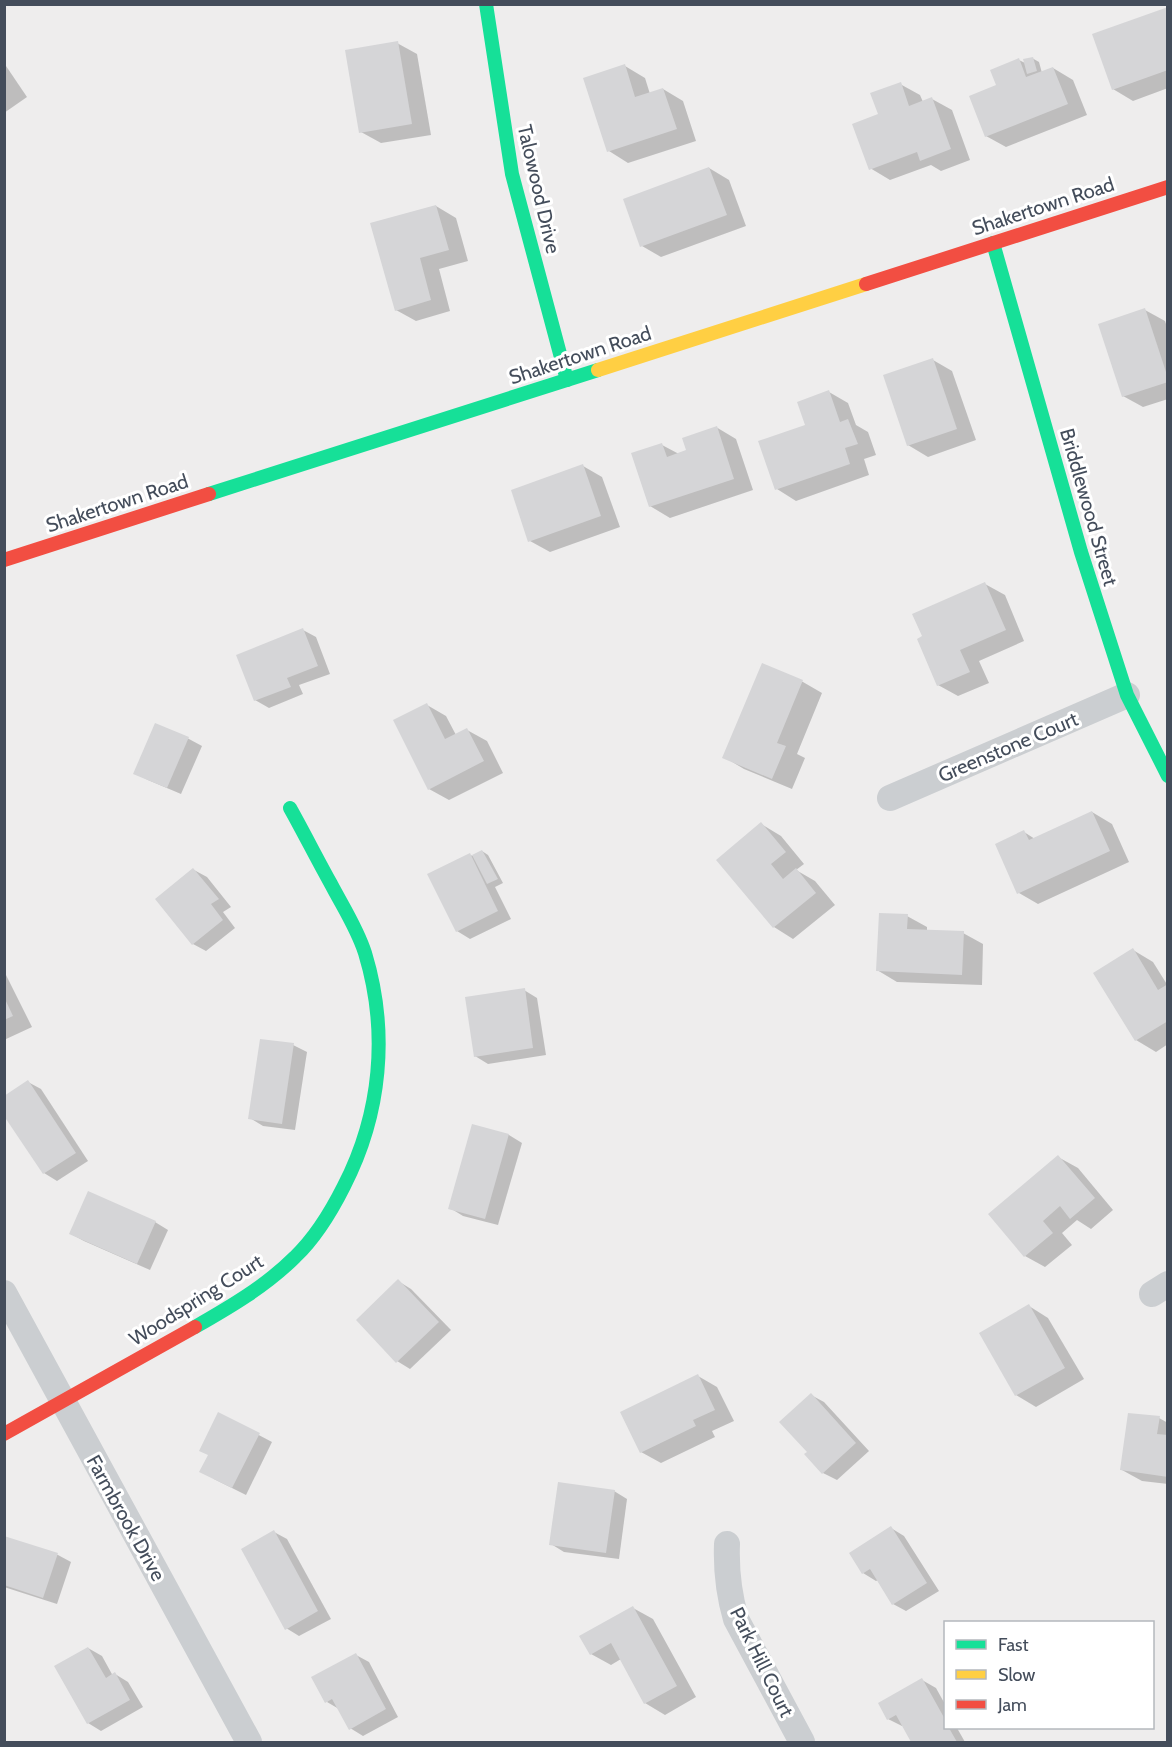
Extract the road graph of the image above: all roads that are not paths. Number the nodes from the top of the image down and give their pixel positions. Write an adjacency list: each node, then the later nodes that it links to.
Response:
1 (486, 4): 4 (street, Talowood Drive)
2 (1167, 187): 3 (street, Shakertown Road)
3 (993, 243): 4 (street, Shakertown Road); 6 (street, Briddlewood Street)
4 (567, 380): 5 (street, Shakertown Road)
5 (4, 560)
6 (1127, 695): 7 (street, Briddlewood Street); 8 (street, Greenstone Court)
7 (1167, 776)
8 (890, 798)
9 (290, 808): 11 (street, Woodspring Court)
10 (4, 1293): 11 (street, Farmbrook Drive)
11 (63, 1402): 12 (street, Woodspring Court); 14 (street, Farmbrook Drive)
12 (4, 1434)
13 (727, 1544): 15 (street, Park Hill Court)
14 (249, 1743)
15 (802, 1743)

